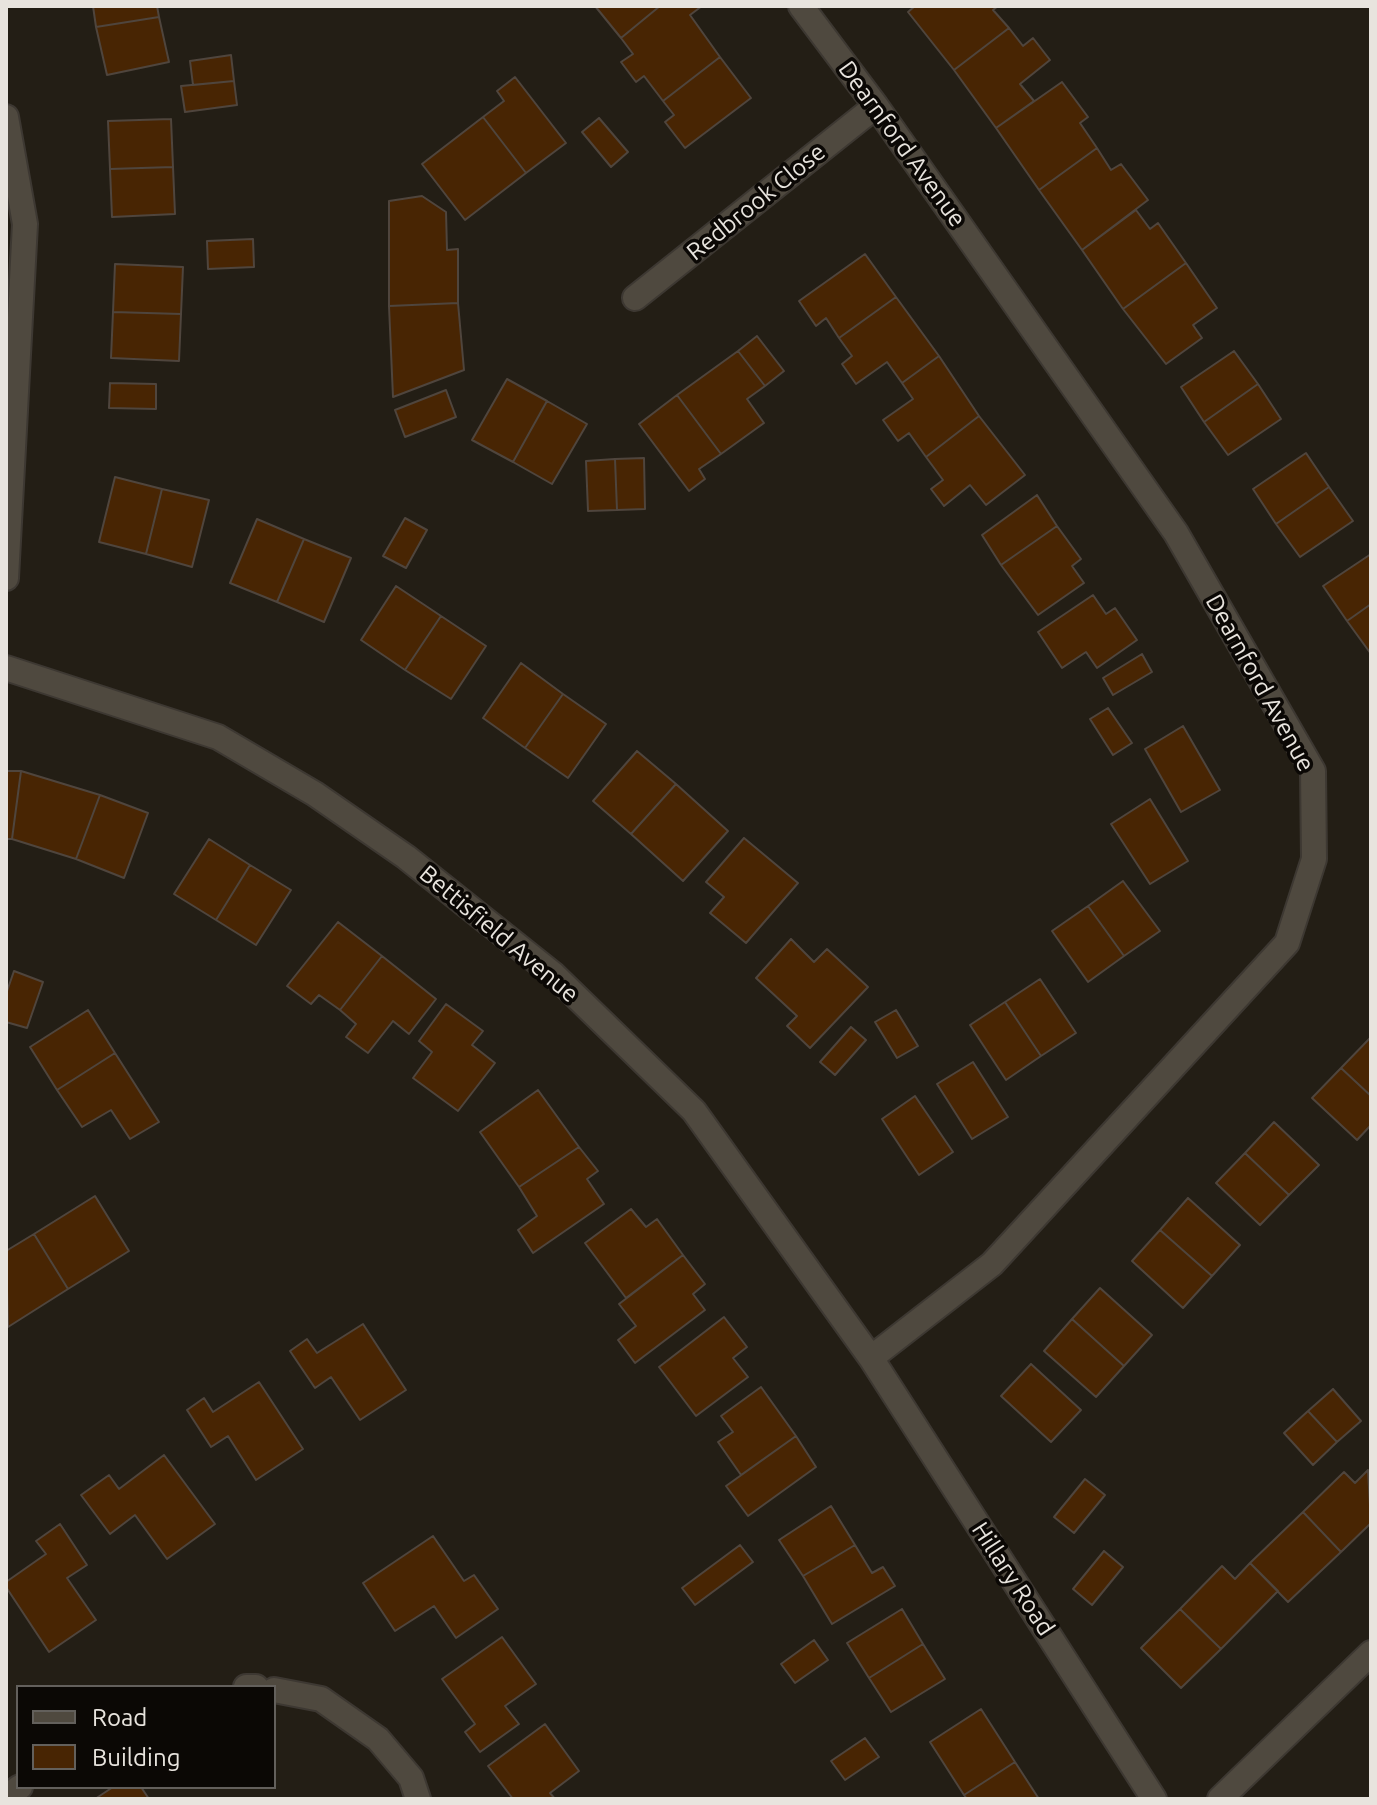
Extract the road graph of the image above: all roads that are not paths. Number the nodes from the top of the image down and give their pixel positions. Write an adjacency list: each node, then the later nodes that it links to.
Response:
1 (801, 6): 2 (street, Dearnford Avenue)
2 (876, 106): 4 (street, Redbrook Close); 7 (street, Dearnford Avenue)
3 (6, 117): 5 (street)
4 (635, 298)
5 (6, 578)
6 (6, 668): 7 (street, Bettisfield Avenue)
7 (871, 1358): 11 (street, Hillary Road)
8 (1371, 1653): 12 (street)
9 (276, 1690): 10 (street)
10 (418, 1799)
11 (1154, 1799)
12 (1220, 1799)

